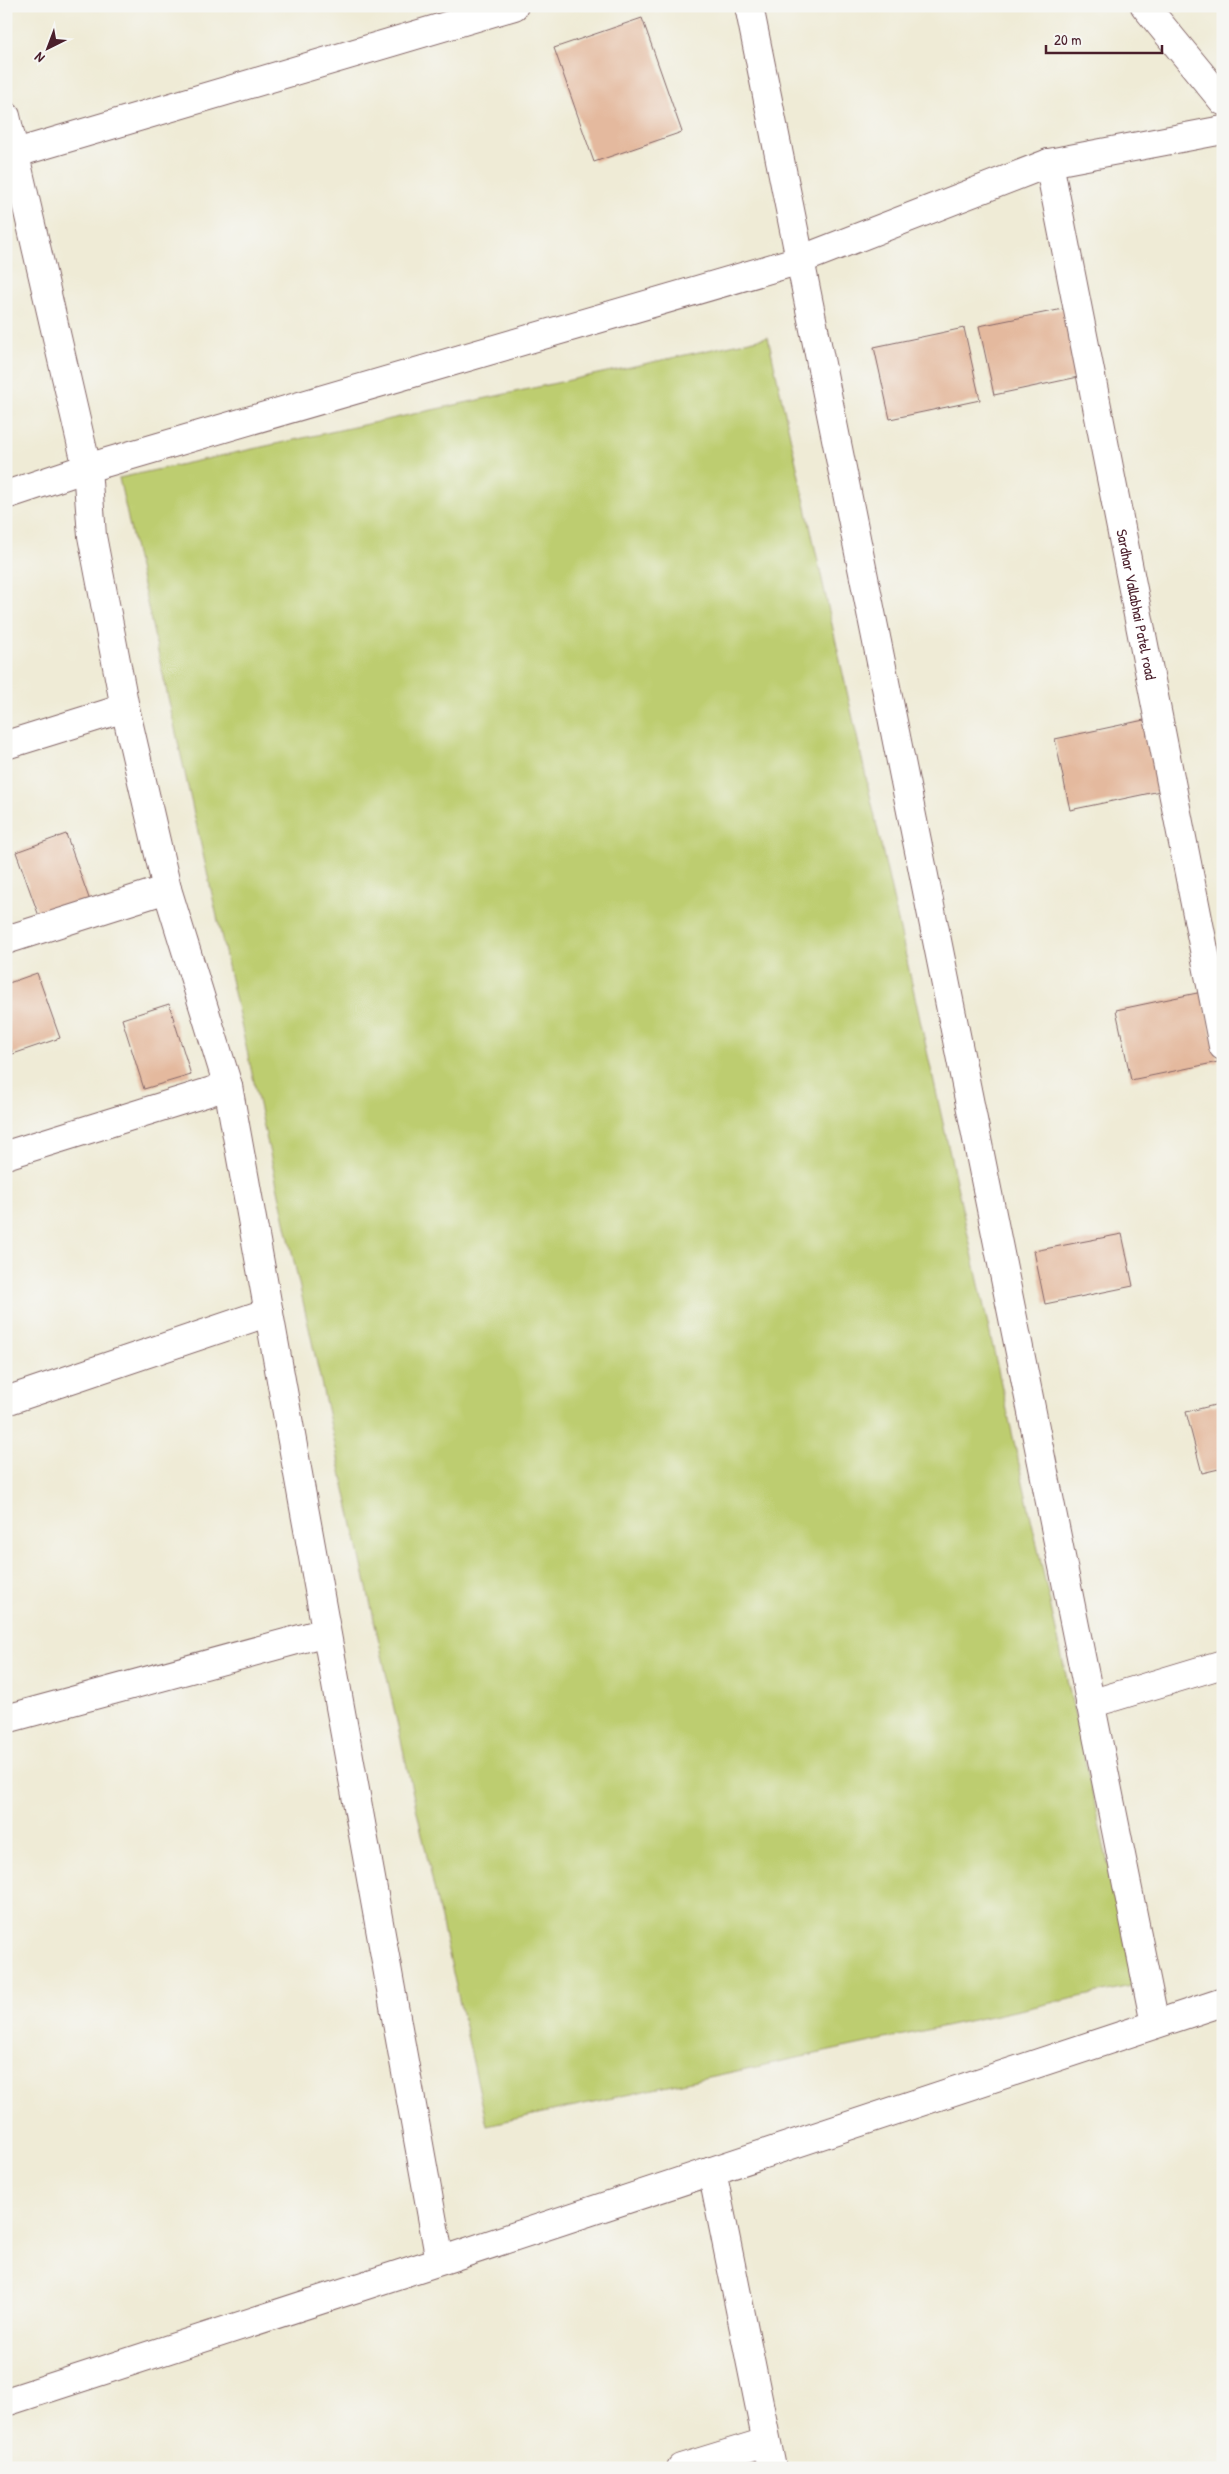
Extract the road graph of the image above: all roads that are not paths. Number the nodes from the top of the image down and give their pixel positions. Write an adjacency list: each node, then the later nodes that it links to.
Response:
1 (514, 6): 7 (street)
2 (749, 6): 9 (street)
3 (1145, 6): 4 (street)
4 (1223, 102)
5 (6, 116): 7 (street)
6 (1223, 130): 8 (street)
7 (10, 155): 10 (street)
8 (1049, 163): 9 (street); 16 (street, Sardhar Vallabhai Patel road)
9 (800, 260): 10 (street); 23 (street)
10 (87, 468): 11 (street); 12 (street)
11 (6, 495)
12 (125, 708): 13 (street); 14 (street)
13 (6, 746)
14 (166, 889): 15 (street); 17 (street)
15 (6, 940)
16 (1223, 1046)
17 (228, 1086): 18 (street); 19 (street)
18 (6, 1156)
19 (269, 1312): 20 (street); 21 (street)
20 (6, 1401)
21 (326, 1632): 24 (street); 28 (street)
22 (1223, 1664): 23 (street)
23 (1090, 1704): 26 (street)
24 (6, 1719)
25 (1223, 2002): 26 (street)
26 (1155, 2024): 27 (street)
27 (712, 2171): 28 (street); 30 (street)
28 (440, 2261): 29 (street)
29 (6, 2402)
30 (766, 2442): 31 (street); 32 (street)
31 (681, 2468)
32 (772, 2468)

